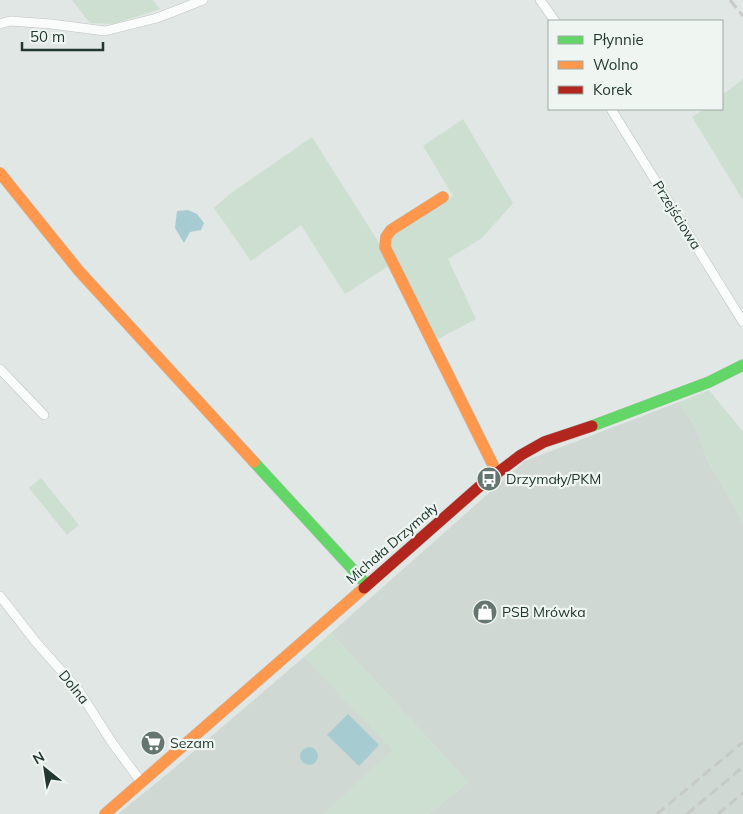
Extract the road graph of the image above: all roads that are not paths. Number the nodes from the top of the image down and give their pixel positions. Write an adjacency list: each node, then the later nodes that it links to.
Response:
1 (203, 0): 4 (street)
2 (540, 0): 3 (street)
3 (554, 20)
4 (0, 24)
5 (612, 110): 8 (street, Przejściowa)
6 (0, 172): 13 (street)
7 (443, 198): 12 (street)
8 (743, 322)
9 (743, 365): 12 (street, Michała Drzymały)
10 (0, 369): 11 (street)
11 (44, 414)
12 (497, 472): 13 (street, Michała Drzymały)
13 (367, 585): 15 (street, Michała Drzymały)
14 (0, 596): 15 (street, Dolna)
15 (142, 783): 16 (street, Michała Drzymały)
16 (105, 814)

